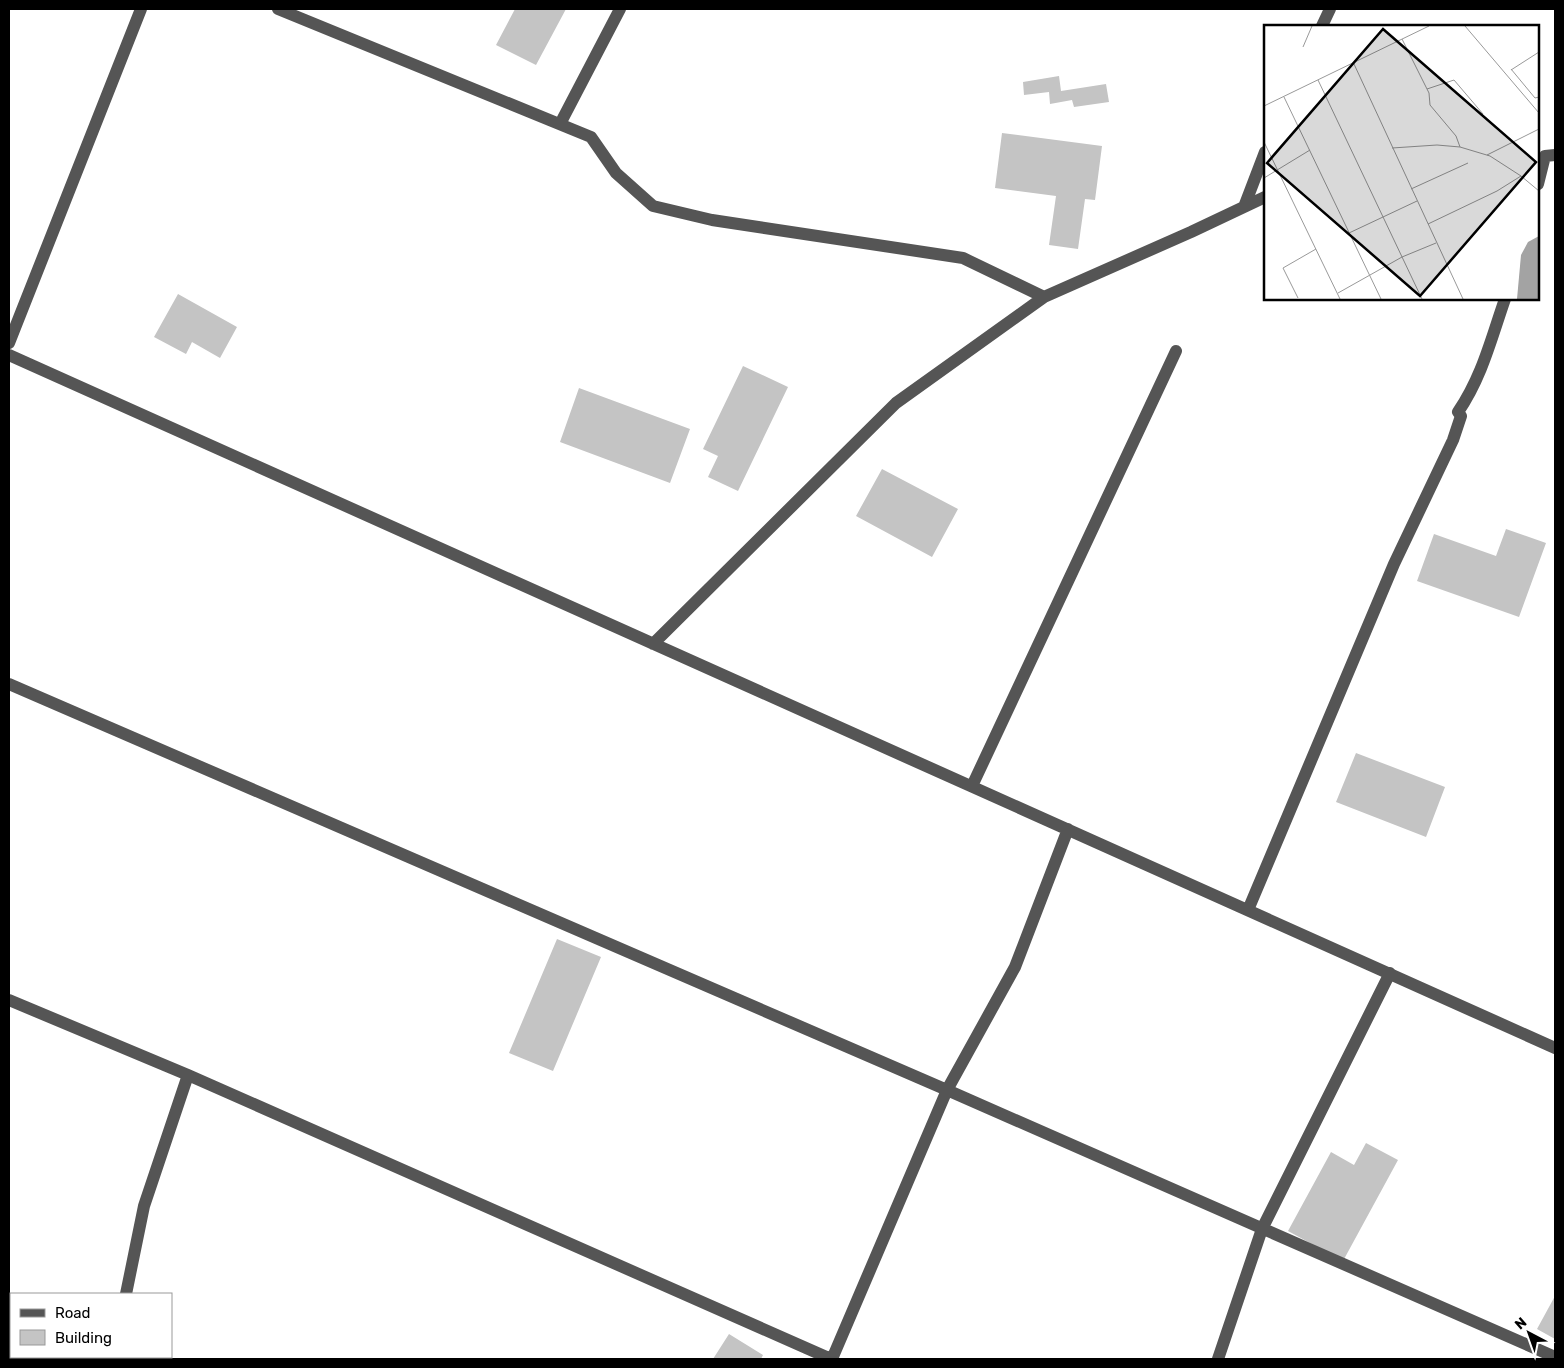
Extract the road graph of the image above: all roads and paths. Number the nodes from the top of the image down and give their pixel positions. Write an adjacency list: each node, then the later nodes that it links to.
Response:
1 (141, 9): 14 (street)
2 (278, 9): 6 (street)
3 (620, 9): 6 (street)
4 (1330, 9): 5 (street)
5 (1322, 25)
6 (560, 124): 12 (street)
7 (1264, 155): 11 (street)
8 (1546, 156): 9 (street)
9 (1539, 180)
10 (1264, 197): 11 (street)
11 (1244, 207): 12 (street)
12 (1044, 297): 17 (street)
13 (1505, 300): 21 (street)
14 (9, 343)
15 (1176, 351): 19 (street)
16 (9, 355): 17 (street)
17 (653, 644): 19 (street)
18 (9, 684): 26 (street)
19 (972, 786): 20 (street)
20 (1068, 829): 21 (street); 26 (street)
21 (1248, 910): 22 (street)
22 (1390, 973): 24 (street); 27 (street)
23 (9, 1000): 25 (street)
24 (1555, 1048)
25 (188, 1075): 28 (street); 30 (street)
26 (946, 1090): 27 (street); 30 (street)
27 (1262, 1229): 29 (street); 31 (street)
28 (126, 1293)
29 (1555, 1357)
30 (832, 1359)
31 (1218, 1359)

